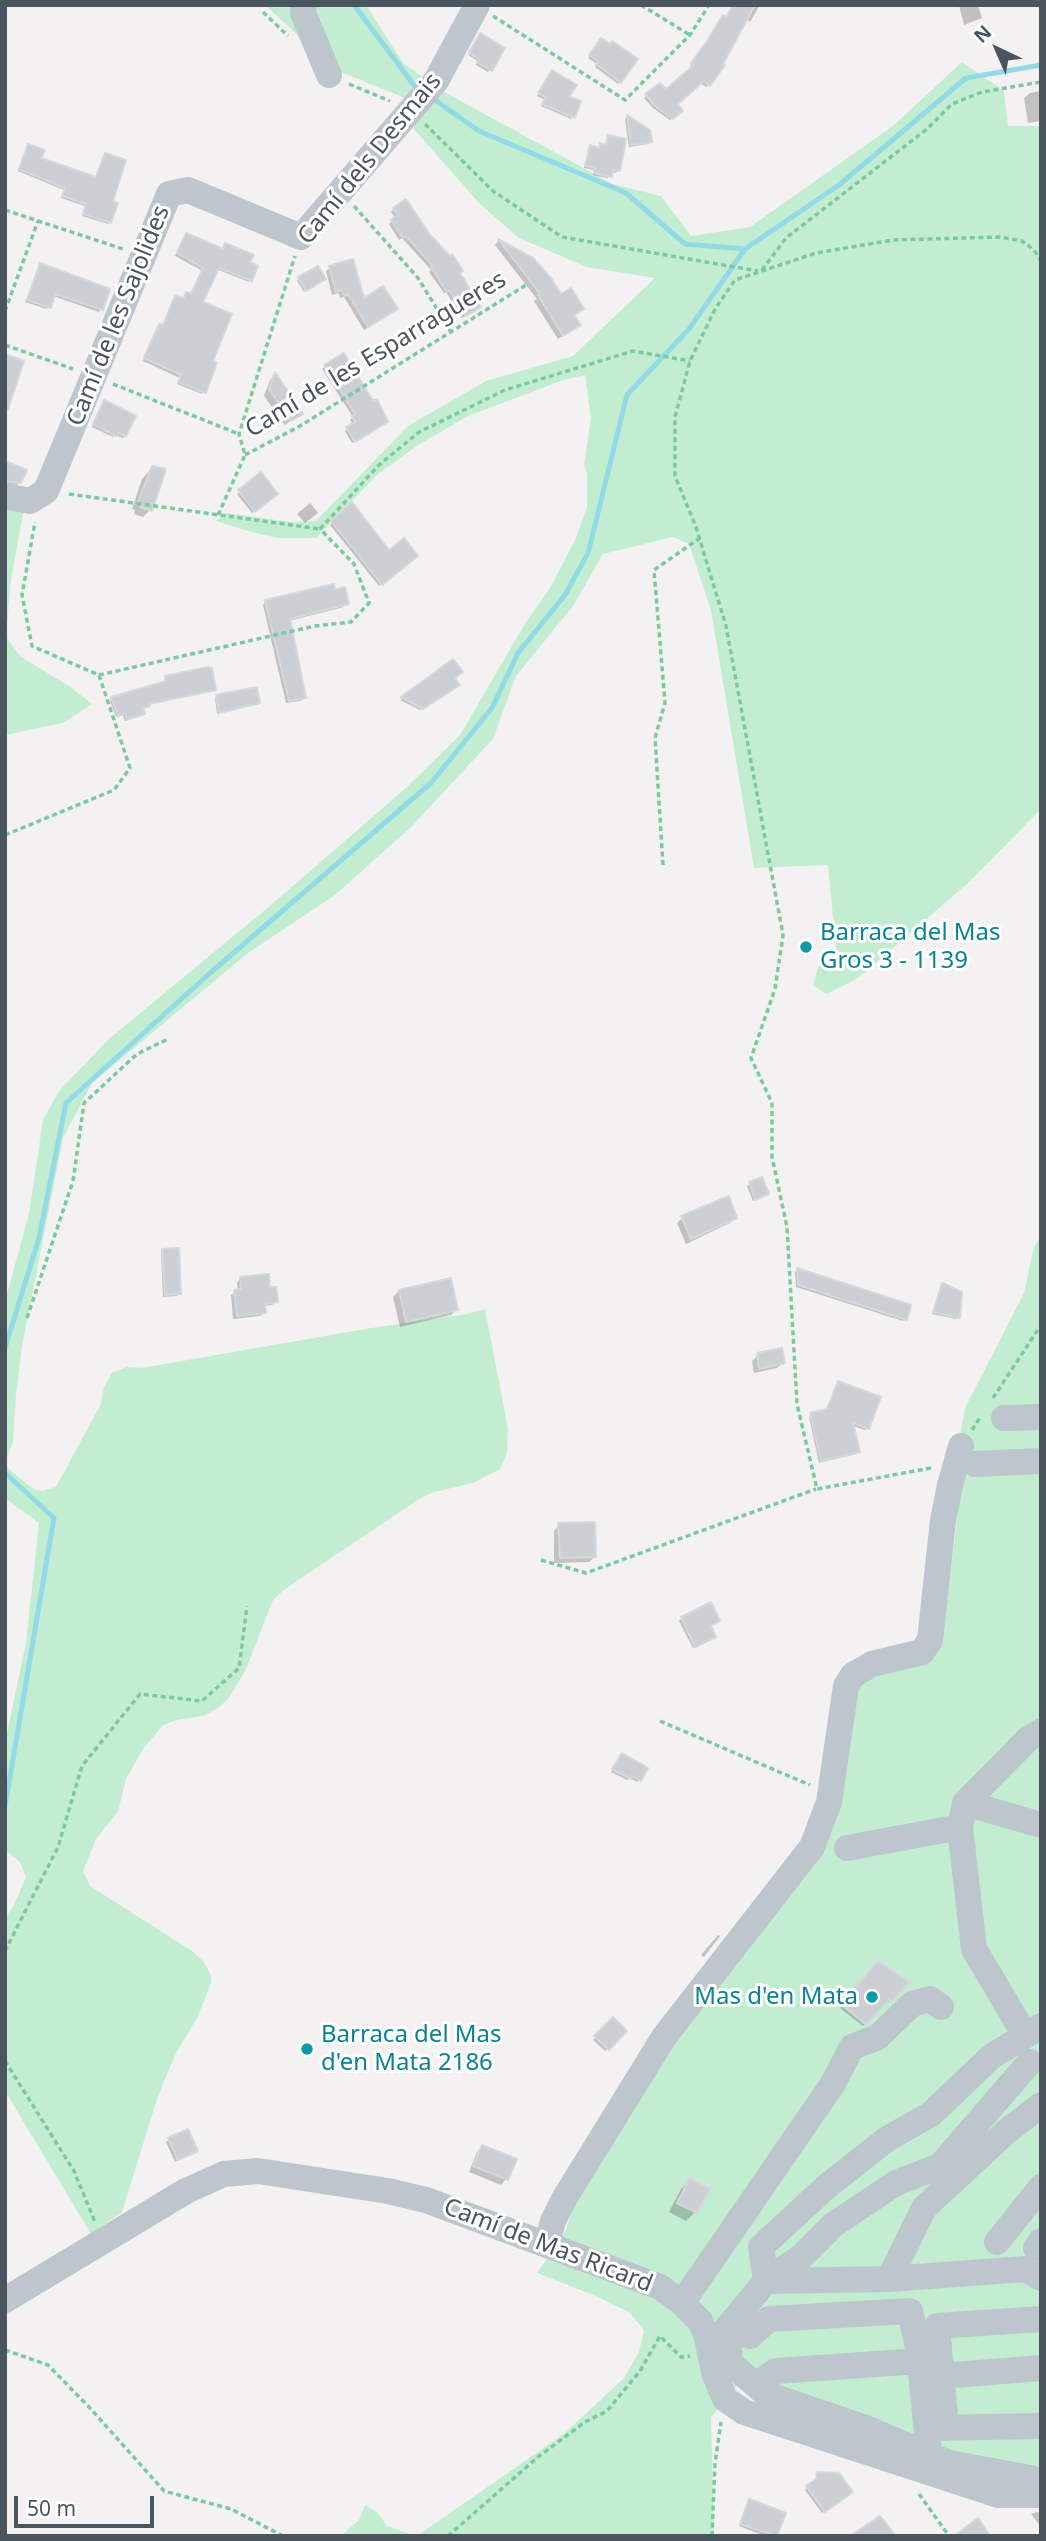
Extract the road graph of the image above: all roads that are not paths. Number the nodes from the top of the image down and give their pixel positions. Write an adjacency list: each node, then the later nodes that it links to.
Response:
1 (304, 5): 3 (street)
2 (477, 5): 4 (street, Camí dels Desmais)
3 (329, 75)
4 (301, 237): 5 (street, Camí de les Sajolides)
5 (30, 496)
6 (993, 1410): 7 (street)
7 (1041, 1418)
8 (1041, 1461): 21 (street)
9 (1041, 1731): 10 (street)
10 (962, 1815): 11 (street); 12 (street); 14 (street)
11 (1041, 1825)
12 (847, 1848)
13 (941, 2007): 26 (street)
14 (1033, 2031): 24 (street)
15 (1030, 2062): 17 (street)
16 (1041, 2105): 19 (street)
17 (923, 2173): 19 (street); 24 (street)
18 (1041, 2187): 20 (street)
19 (932, 2201): 23 (street)
20 (997, 2242)
21 (553, 2246): 25 (street, Camí de Mas Ricard); 26 (street, Camí de Mas Ricard)
22 (1041, 2278): 23 (street)
23 (889, 2279): 24 (street)
24 (766, 2281): 28 (street)
25 (5, 2300)
26 (682, 2303): 36 (street, Camí de Mas Ricard)
27 (1041, 2319): 30 (street)
28 (727, 2328): 30 (street); 31 (street)
29 (1041, 2368): 30 (street)
30 (931, 2369): 31 (street); 33 (street)
31 (755, 2385): 34 (street)
32 (1041, 2426): 33 (street)
33 (936, 2428): 34 (street)
34 (929, 2455): 35 (street)
35 (1041, 2480)
36 (1041, 2495)

